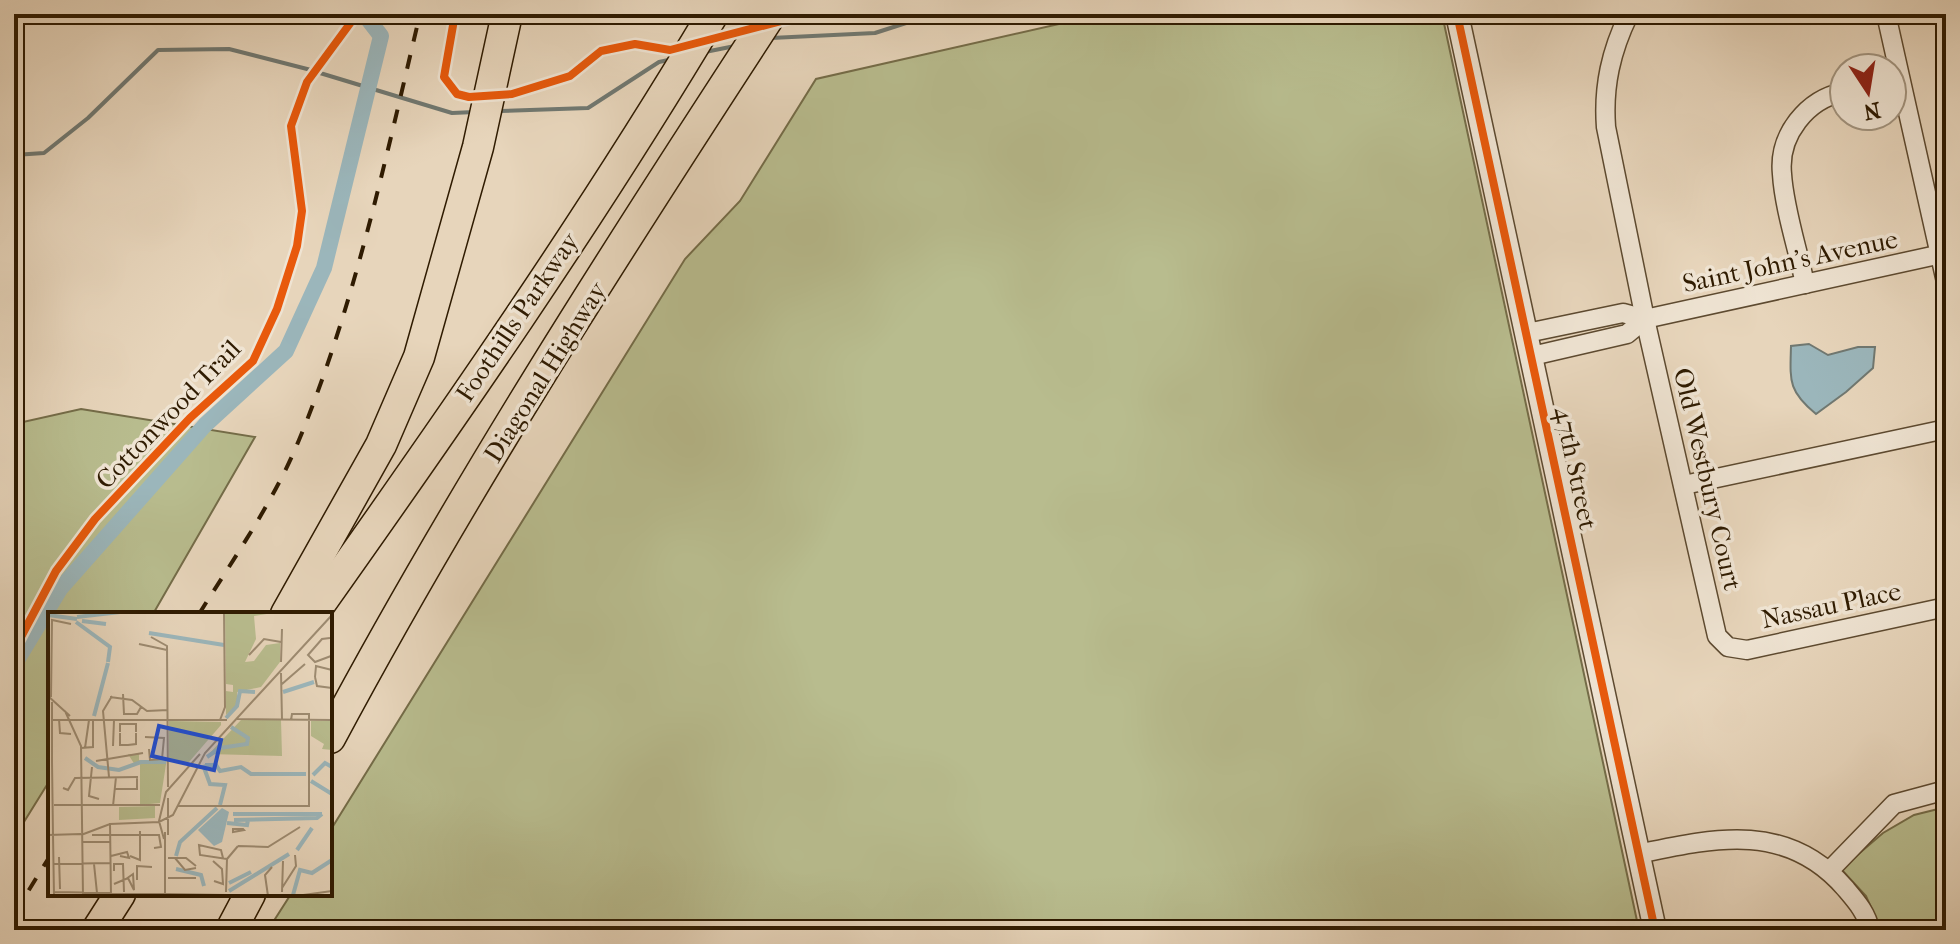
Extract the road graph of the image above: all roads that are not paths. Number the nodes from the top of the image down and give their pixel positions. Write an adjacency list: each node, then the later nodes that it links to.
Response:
1 (507, 14): 18 (highway)
2 (713, 14): 19 (highway, Foothills Parkway)
3 (771, 14): 21 (highway, Diagonal Highway)
4 (1457, 14): 14 (street, 47th Street)
5 (1629, 14): 13 (street, Old Westbury Court)
6 (1886, 14): 7 (street)
7 (1892, 52)
8 (1828, 98): 12 (street)
9 (1908, 125): 10 (street)
10 (1943, 254): 11 (street); 12 (street, Saint John's Avenue)
11 (1946, 282)
12 (1805, 284): 13 (street, Saint John's Avenue)
13 (1645, 319): 14 (street, Saint John's Avenue); 16 (street, Old Westbury Court)
14 (1529, 344): 23 (street, 47th Street)
15 (1946, 429): 16 (street)
16 (1684, 485): 20 (street, Old Westbury Court)
17 (1946, 607): 20 (street, Nassau Place)
18 (287, 612)
19 (314, 612)
20 (1728, 647)
21 (332, 734)
22 (1946, 790): 24 (street)
23 (1638, 854): 24 (street); 29 (street, 47th Street)
24 (1830, 870): 30 (street)
25 (119, 896): 27 (highway)
26 (249, 896): 28 (highway)
27 (97, 930)
28 (231, 930)
29 (1655, 930)
30 (1870, 930)

